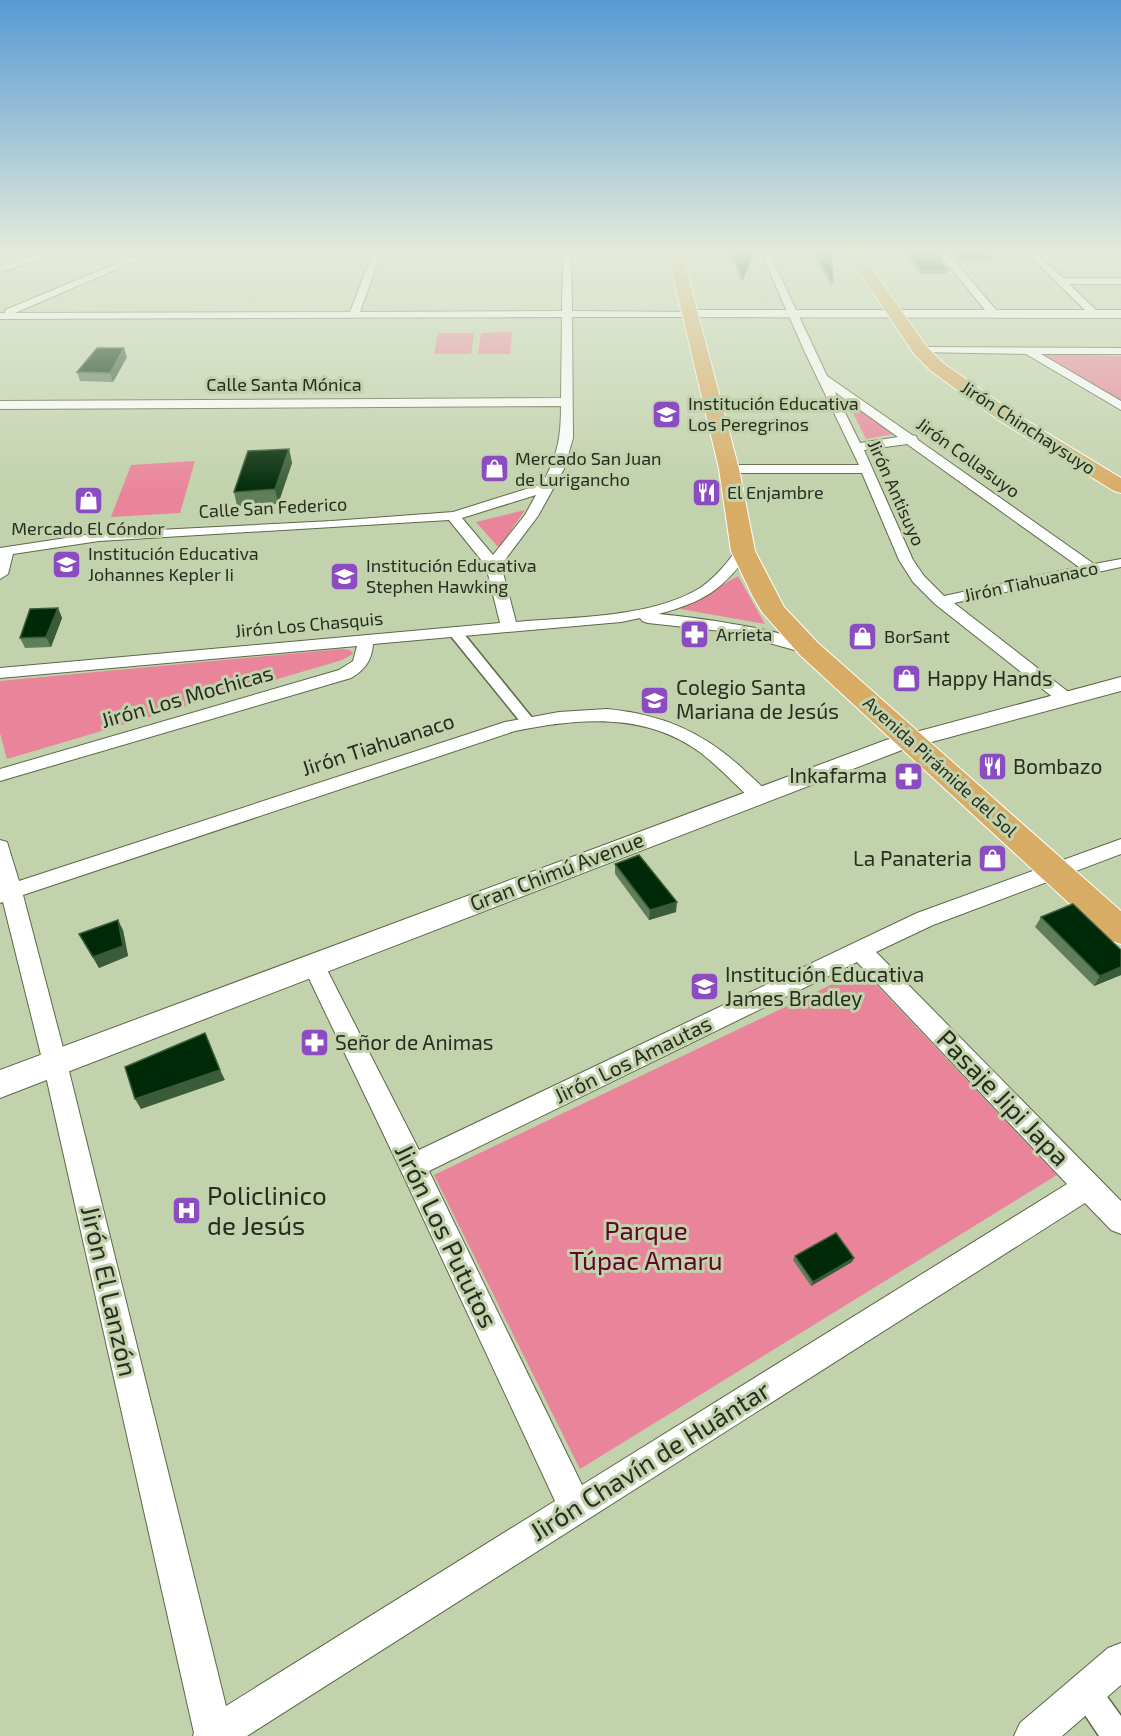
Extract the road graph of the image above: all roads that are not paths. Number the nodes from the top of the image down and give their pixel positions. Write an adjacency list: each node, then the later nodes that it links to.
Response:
1 (568, 331): 9 (street)
2 (694, 331): 14 (main road, Avenida Pirámide del Sol)
3 (802, 331): 8 (street, Jirón Antisuyo)
4 (906, 331): 5 (main road, Jirón Chinchaysuyo)
5 (920, 350): 6 (street); 16 (main road, Jirón Chinchaysuyo)
6 (1029, 351): 7 (street); 11 (street)
7 (1121, 351)
8 (823, 378): 12 (street, Jirón Collasuyo); 13 (street, Jirón Antisuyo)
9 (567, 402): 10 (street, Calle Santa Mónica); 17 (street)
10 (0, 405)
11 (1121, 406)
12 (912, 439): 13 (street); 23 (street, Jirón Collasuyo)
13 (856, 447): 15 (street, Jirón Antisuyo)
14 (729, 469): 15 (street); 20 (main road, Avenida Pirámide del Sol)
15 (867, 469): 25 (street, Jirón Antisuyo)
16 (1119, 484)
17 (545, 487): 18 (street, Calle San Federico); 22 (street)
18 (453, 516): 19 (street, Calle San Federico); 22 (street)
19 (4, 551): 24 (street)
20 (743, 551): 26 (street, Jirón Los Chasquis); 30 (main road, Avenida Pirámide del Sol)
21 (1121, 563): 23 (street, Jirón Tiahuanaco)
22 (493, 565): 27 (street)
23 (1091, 569): 25 (street, Jirón Tiahuanaco)
24 (0, 574)
25 (941, 601): 33 (street, Jirón Antisuyo)
26 (621, 617): 27 (street, Jirón Los Chasquis); 30 (street, Jirón Los Chasquis)
27 (508, 627): 28 (street, Jirón Los Chasquis)
28 (454, 632): 29 (street, Jirón Los Chasquis); 34 (street)
29 (364, 640): 31 (street, Jirón Los Chasquis); 36 (street, Jirón Los Mochicas)
30 (809, 649): 35 (main road, Avenida Pirámide del Sol)
31 (0, 673)
32 (1121, 684): 33 (street, Gran Chimú Avenue)
33 (1065, 698): 35 (street, Gran Chimú Avenue)
34 (528, 722): 37 (street, Jirón Tiahuanaco); 41 (street, Jirón Tiahuanaco)
35 (911, 740): 37 (street, Gran Chimú Avenue); 40 (main road, Avenida Pirámide del Sol)
36 (0, 775)
37 (759, 795): 44 (street, Gran Chimú Avenue)
38 (1121, 846): 40 (street, Jirón Los Amautas)
39 (0, 847): 41 (street, Jirón El Lanzón)
40 (1054, 870): 42 (main road, Avenida Pirámide del Sol); 43 (street, Jirón Los Amautas)
41 (5, 894): 45 (street, Jirón El Lanzón)
42 (1121, 931)
43 (860, 950): 47 (street, Jirón Los Amautas); 48 (street, Pasaje Jipi Japa)
44 (314, 966): 45 (street, Gran Chimú Avenue); 47 (street, Jirón Los Pututos)
45 (55, 1063): 46 (street, Gran Chimú Avenue); 53 (street, Jirón El Lanzón)
46 (0, 1084)
47 (413, 1166): 50 (street, Jirón Los Pututos)
48 (1088, 1186): 49 (street, Pasaje Jipi Japa); 50 (street, Jirón Chavín de Huántar)
49 (1121, 1221)
50 (576, 1508): 53 (street, Jirón Chavín de Huántar)
51 (1121, 1661): 52 (street)
52 (1085, 1690): 54 (street); 55 (street)
53 (214, 1736)
54 (1033, 1736)
55 (1117, 1736)

